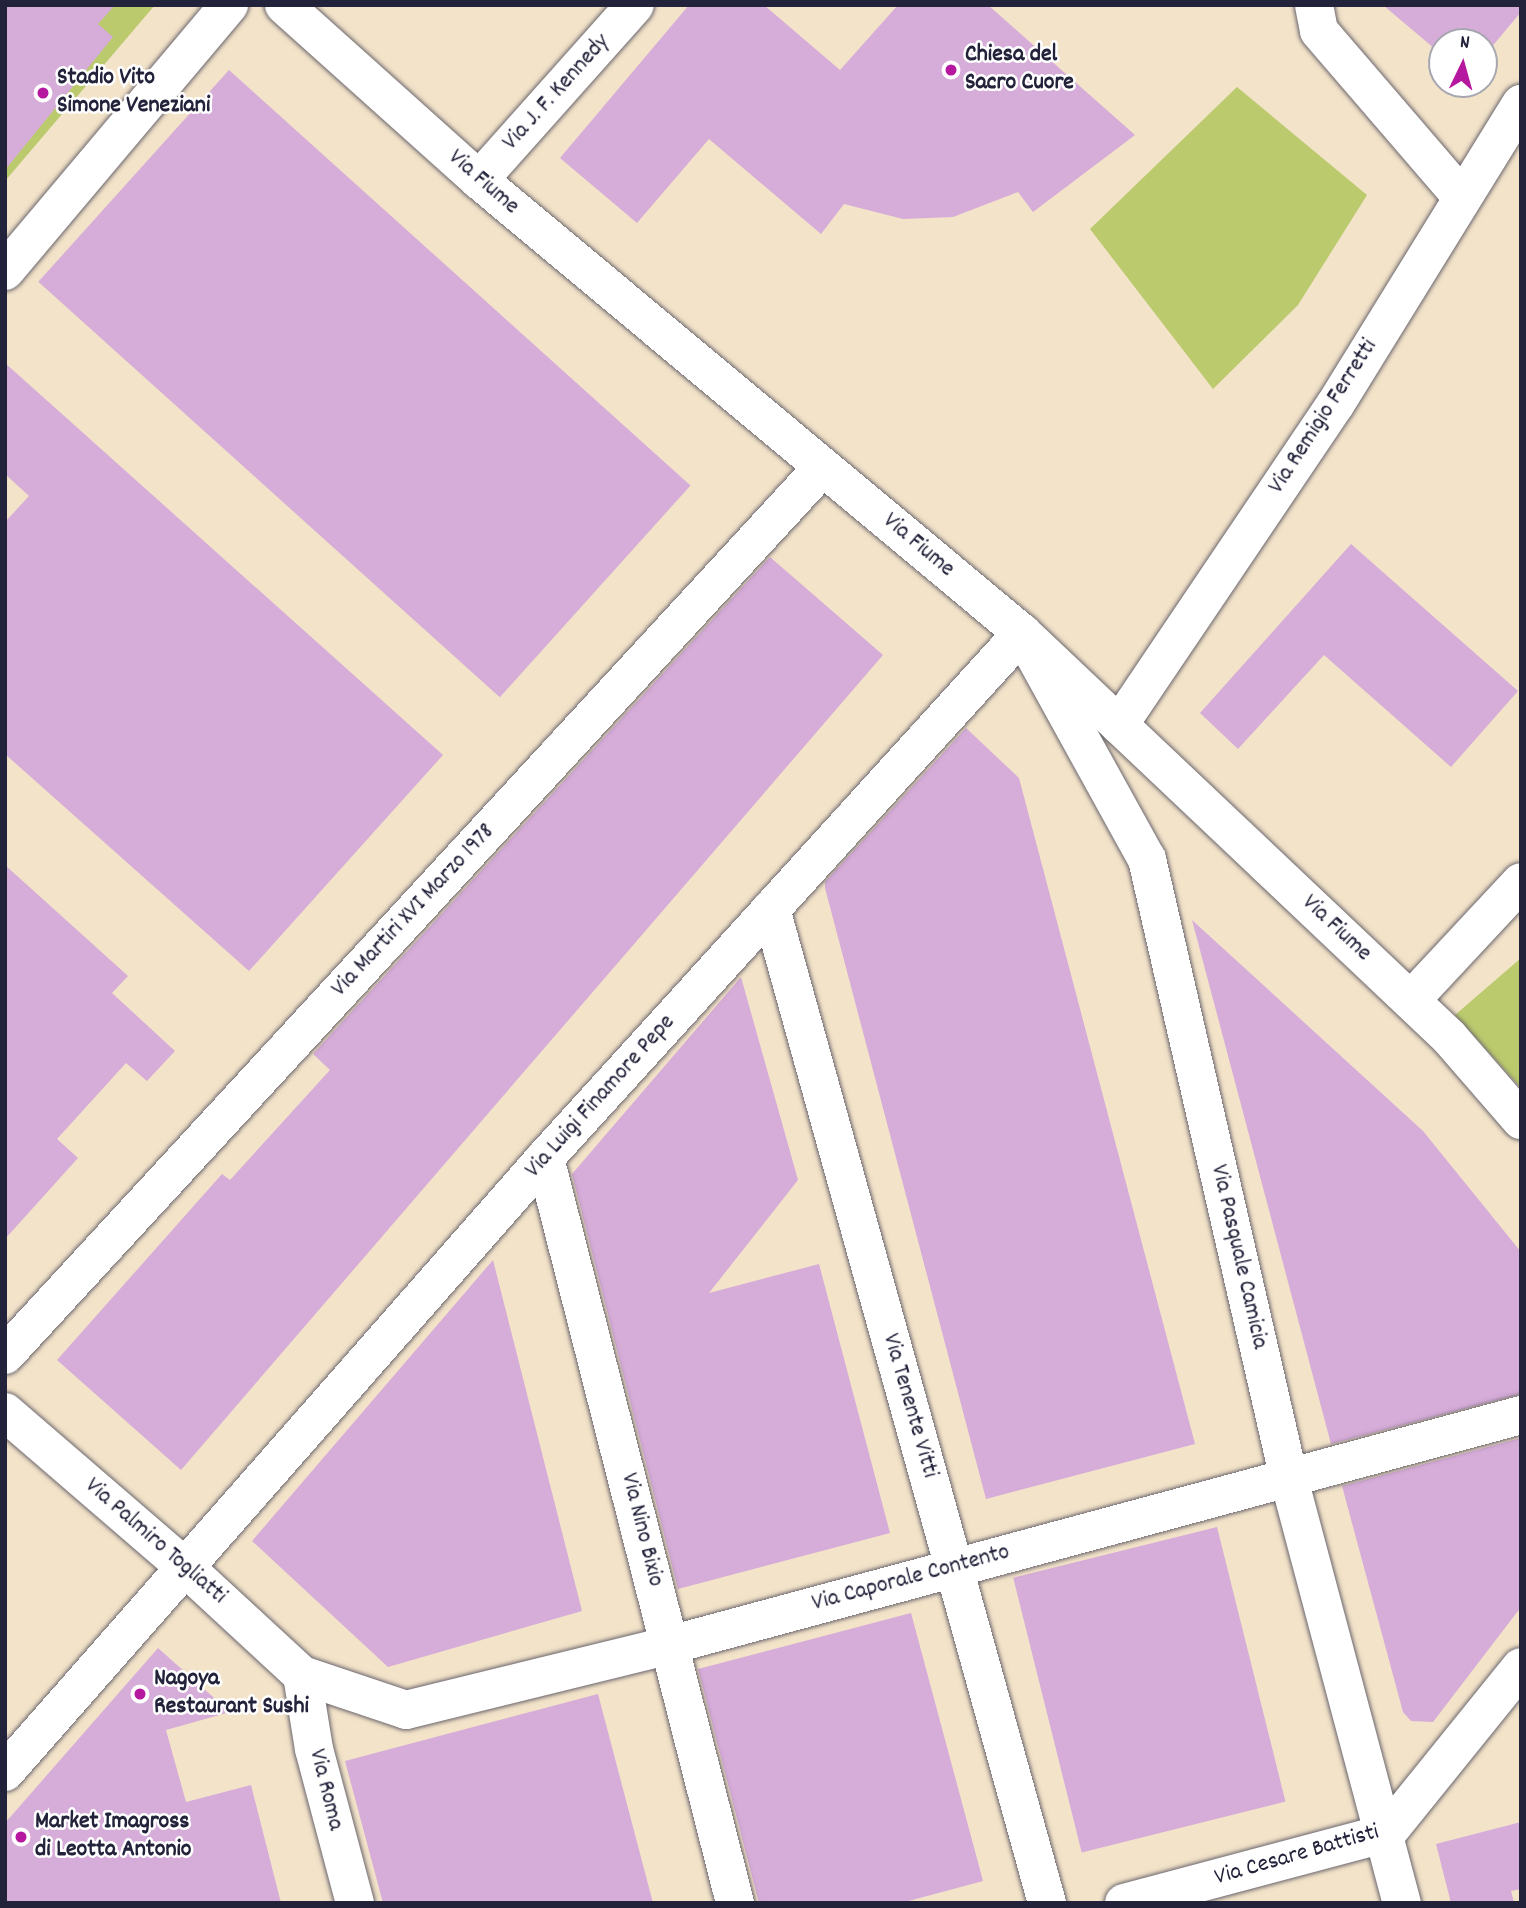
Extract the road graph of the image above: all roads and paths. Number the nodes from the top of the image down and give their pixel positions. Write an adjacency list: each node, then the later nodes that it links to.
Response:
1 (229, 5): 8 (street)
2 (284, 5): 6 (street, Via Fiume)
3 (635, 5): 6 (street, Via J. F. Kennedy)
4 (1314, 5): 7 (street)
5 (1521, 104): 7 (street, Via Remigio Ferretti)
6 (479, 180): 9 (street, Via Fiume)
7 (1461, 196): 11 (street, Via Remigio Ferretti)
8 (5, 271)
9 (823, 467): 10 (street, Via Fiume); 17 (street, Via Martiri XVI Marzo 1978)
10 (1022, 633): 11 (street, Via Fiume); 13 (street, Via Luigi Finamore Pepe); 20 (street, Via Pasquale Camicia)
11 (1119, 725): 14 (street, Via Fiume)
12 (1521, 882): 14 (street)
13 (771, 909): 16 (street, Via Luigi Finamore Pepe); 21 (street, Via Tenente Vitti)
14 (1411, 1000): 15 (street, Via Fiume)
15 (1521, 1120)
16 (545, 1158): 22 (street, Via Luigi Finamore Pepe); 23 (street, Via Nino Bixio)
17 (5, 1355)
18 (5, 1412): 22 (street, Via Palmiro Togliatti)
19 (1521, 1416): 20 (street, Via Caporale Contento)
20 (1289, 1479): 21 (street, Via Caporale Contento); 27 (street, Via Pasquale Camicia)
21 (954, 1566): 23 (street, Via Caporale Contento); 30 (street, Via Tenente Vitti)
22 (187, 1569): 25 (street, Via Palmiro Togliatti); 26 (street, Via Luigi Finamore Pepe)
23 (670, 1645): 25 (street, Via Caporale Contento); 29 (street, Via Nino Bixio)
24 (1521, 1667): 27 (street, Via Cesare Battisti)
25 (302, 1675): 28 (street, Via Roma)
26 (5, 1772)
27 (1387, 1833): 31 (street, Via Cesare Battisti); 32 (street, Via Pasquale Camicia)
28 (355, 1903)
29 (735, 1903)
30 (1047, 1903)
31 (1124, 1903)
32 (1402, 1903)

